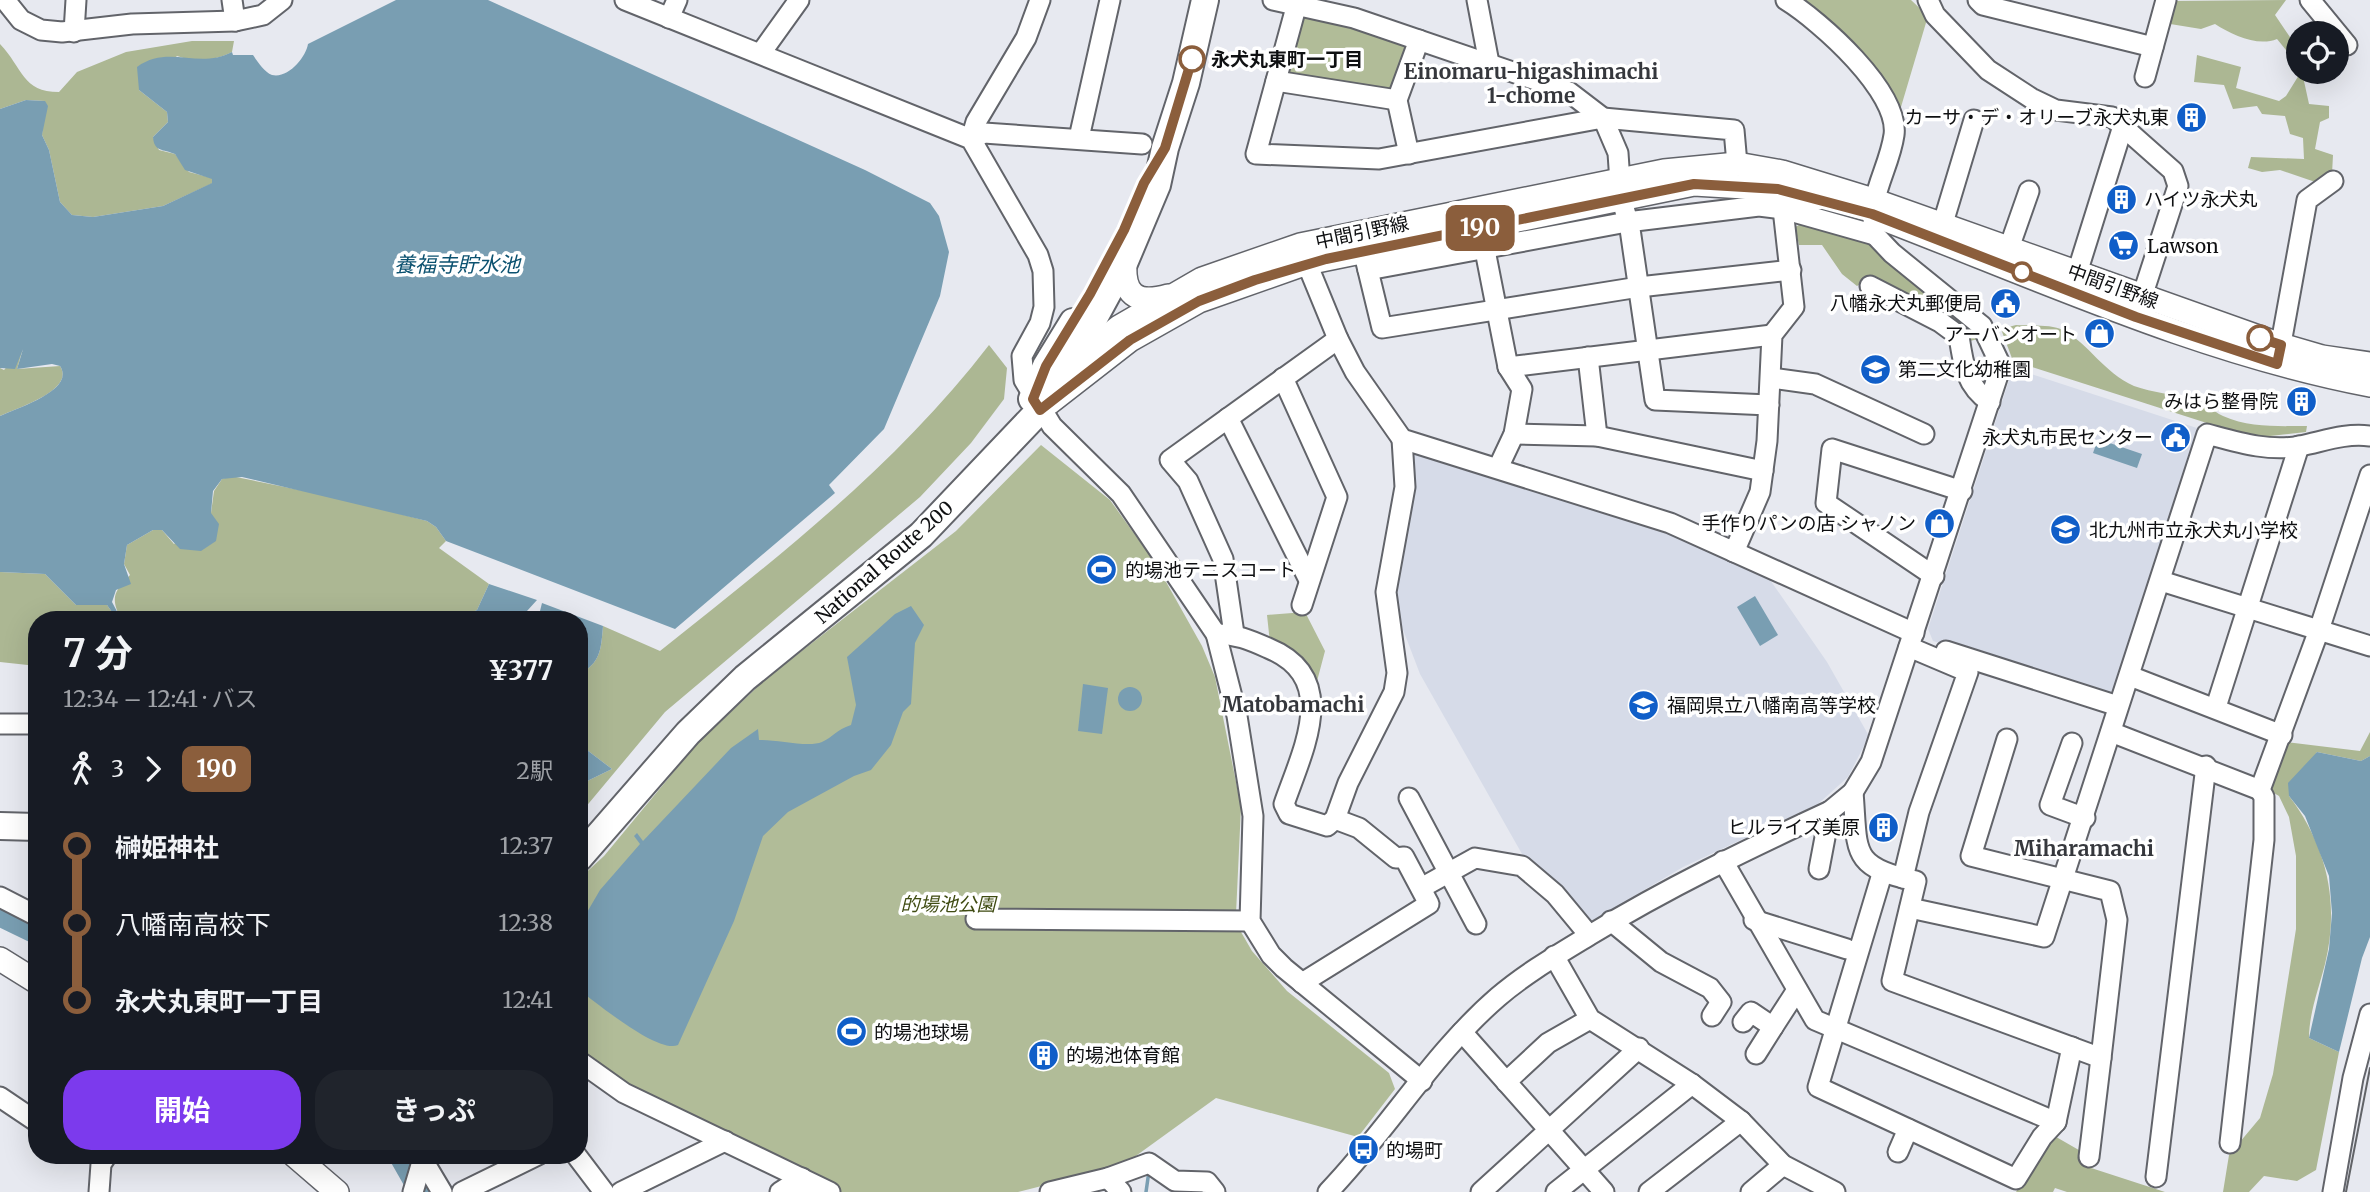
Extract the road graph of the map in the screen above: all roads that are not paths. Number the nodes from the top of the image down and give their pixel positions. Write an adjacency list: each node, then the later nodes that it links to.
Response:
1 (5, 0): 21 (street)
2 (76, 0): 21 (street)
3 (232, 0): 19 (street)
4 (282, 0): 19 (street)
5 (625, 0): 18 (street)
6 (799, 0): 24 (street)
7 (1040, 0): 33 (street)
8 (1110, 0): 32 (street)
9 (1205, 0): 34 (highway, National Route 200)
10 (1273, 0): 17 (street)
11 (1477, 0): 25 (street)
12 (1786, 0): 41 (street)
13 (1928, 0): 31 (street)
14 (1978, 0): 23 (street)
15 (2166, 0): 23 (street)
16 (2310, 0): 20 (street)
17 (1298, 2): 22 (street); 27 (street)
18 (673, 9): 24 (street)
19 (235, 21): 21 (street)
20 (2327, 21)
21 (74, 32)
22 (1419, 40): 25 (street); 28 (street)
23 (2153, 47): 26 (street)
24 (761, 53): 33 (street)
25 (1489, 63): 29 (street)
26 (2146, 77)
27 (1276, 81): 28 (street); 35 (street)
28 (1397, 100): 35 (street)
29 (1603, 118): 35 (street); 36 (street); 38 (street)
30 (1974, 120): 43 (street)
31 (2123, 126): 50 (street); 54 (street)
32 (1079, 138): 33 (street); 34 (street)
33 (971, 139): 68 (street)
34 (1153, 146): 48 (highway, National Route 200); 68 (highway, National Route 200)
35 (1409, 154)
36 (1737, 164): 38 (main road, 中間引野線); 41 (main road, 中間引野線)
37 (2333, 181): 59 (street)
38 (1620, 189): 41 (main road, 中間引野線); 42 (street); 44 (main road, 中間引野線); 46 (main road, 中間引野線)
39 (2029, 191): 45 (street)
40 (1783, 209): 41 (street); 42 (street); 49 (street)
41 (1873, 216): 43 (main road, 中間引野線); 54 (main road, 中間引野線); 67 (street)
42 (1627, 222): 44 (street); 52 (street)
43 (1943, 223): 45 (main road, 中間引野線)
44 (1482, 237): 47 (main road, 中間引野線); 55 (street)
45 (2009, 248): 50 (main road, 中間引野線)
46 (1303, 254): 47 (main road, 中間引野線); 53 (main road, 中間引野線); 57 (street); 68 (main road, 中間引野線)
47 (1365, 260): 55 (street)
48 (1125, 261): 53 (main road); 63 (highway, National Route 200)
49 (1791, 270): 52 (street); 56 (street)
50 (2077, 273): 54 (main road, 中間引野線)
51 (1870, 286): 67 (street)
52 (1639, 287): 55 (street); 58 (street)
53 (1171, 296): 63 (main road, 中間引野線)
54 (2139, 307): 59 (main road, 中間引野線)
55 (1497, 312): 62 (street)
56 (1772, 334): 58 (street); 65 (street)
57 (1338, 340): 64 (street); 75 (street)
58 (1648, 350): 60 (street); 69 (street)
59 (2279, 355): 61 (main road, 中間引野線); 66 (main road, 中間引野線)
60 (1588, 357): 62 (street); 73 (street)
61 (2370, 364)
62 (1508, 367): 72 (street)
63 (1066, 370): 68 (highway, National Route 200)
64 (1283, 378): 70 (street); 83 (street)
65 (1772, 378): 69 (street); 71 (street)
66 (2370, 385)
67 (1990, 402): 80 (street)
68 (1037, 404): 88 (street); 108 (highway, National Route 200); 112 (highway, National Route 200)
69 (1769, 405): 78 (street)
70 (1228, 418): 83 (street); 88 (street)
71 (1924, 433)
72 (1514, 434): 73 (street); 77 (street)
73 (1597, 436): 78 (street)
74 (2370, 436): 76 (street)
75 (1402, 439): 77 (street); 106 (street)
76 (2299, 446): 84 (street); 86 (street)
77 (1498, 468): 81 (street)
78 (1763, 471): 81 (street)
79 (2370, 475): 87 (street)
80 (1962, 491): 82 (street); 82 (street)
81 (1734, 552): 89 (street)
82 (1934, 576): 89 (street)
83 (1309, 580): 85 (street)
84 (2161, 580): 86 (street); 91 (street)
85 (1302, 605)
86 (2247, 607): 87 (street); 93 (street)
87 (2319, 630): 90 (street); 97 (street)
88 (1225, 634): 106 (street); 125 (street)
89 (1912, 640): 92 (street); 102 (street); 117 (street)
90 (2370, 646)
91 (2130, 676): 92 (street); 93 (street)
92 (2119, 706): 96 (street)
93 (2216, 707): 97 (street)
94 (0, 724): 95 (street)
95 (28, 724)
96 (2111, 732): 100 (street); 105 (street)
97 (2282, 735): 101 (street)
98 (2007, 739): 118 (street)
99 (2072, 743): 105 (street)
100 (2206, 766): 101 (street); 168 (street)
101 (2260, 790): 157 (street)
102 (1853, 792): 104 (street); 116 (street)
103 (1409, 798): 115 (street)
104 (1830, 811): 113 (street); 114 (street)
105 (2085, 818): 118 (street)
106 (1335, 819): 119 (street)
107 (0, 826): 109 (highway)
108 (588, 826)
109 (28, 827)
110 (0, 841): 111 (highway)
111 (28, 843)
112 (588, 848)
113 (1723, 861): 124 (street); 126 (street)
114 (1819, 869)
115 (1449, 872): 119 (street); 127 (street); 128 (street)
116 (1882, 874): 117 (street); 140 (street)
117 (1903, 878): 121 (street)
118 (2064, 879): 121 (street); 145 (street)
119 (1421, 888): 133 (street)
120 (0, 897): 122 (street)
121 (1910, 908): 142 (street)
122 (28, 911)
123 (978, 913): 125 (street)
124 (1755, 920): 129 (street); 134 (street)
125 (1250, 921): 133 (street)
126 (1611, 921): 128 (street); 136 (street)
127 (1477, 924)
128 (1590, 935): 130 (street)
129 (1847, 949)
130 (1554, 956): 137 (street); 141 (street)
131 (0, 959): 132 (main road)
132 (28, 976)
133 (1302, 983): 147 (street)
134 (1797, 990): 139 (street); 140 (street)
135 (2370, 1014): 189 (street)
136 (1712, 1016)
137 (1590, 1018): 143 (street); 148 (street)
138 (1743, 1022): 139 (street)
139 (1773, 1027): 144 (street)
140 (1835, 1029): 153 (street); 154 (street)
141 (1462, 1032): 147 (street); 148 (street)
142 (2072, 1047): 145 (street); 153 (street)
143 (1639, 1048): 149 (street); 155 (street)
144 (1756, 1054)
145 (2101, 1058): 159 (street)
146 (588, 1067): 156 (street)
147 (1422, 1080): 182 (street)
148 (1506, 1082): 155 (street)
149 (1692, 1084): 152 (street); 167 (street)
150 (0, 1097): 151 (street)
151 (28, 1116)
152 (1741, 1121): 166 (street); 186 (street)
153 (2056, 1122): 154 (street)
154 (1908, 1129): 158 (street)
155 (1548, 1130): 167 (street); 183 (street)
156 (725, 1141): 169 (street); 177 (street)
157 (2230, 1143)
158 (1898, 1152)
159 (2090, 1157)
160 (98, 1164): 171 (street)
161 (304, 1164): 172 (main road)
162 (421, 1164): 173 (street)
163 (424, 1164): 174 (street)
164 (520, 1164): 175 (street)
165 (583, 1164): 176 (street)
166 (1783, 1166): 187 (street); 188 (street)
167 (1584, 1170): 184 (street); 185 (street)
168 (2156, 1177)
169 (802, 1185): 178 (street); 179 (street)
170 (1115, 1185): 180 (street); 181 (street)
171 (99, 1192)
172 (337, 1192)
173 (413, 1192)
174 (442, 1192)
175 (463, 1192)
176 (604, 1192)
177 (621, 1192)
178 (779, 1192)
179 (830, 1192)
180 (1050, 1192)
181 (1215, 1192)
182 (1328, 1192)
183 (1481, 1192)
184 (1556, 1192)
185 (1604, 1192)
186 (1649, 1192)
187 (1751, 1192)
188 (1835, 1192)
189 (2333, 1192)

